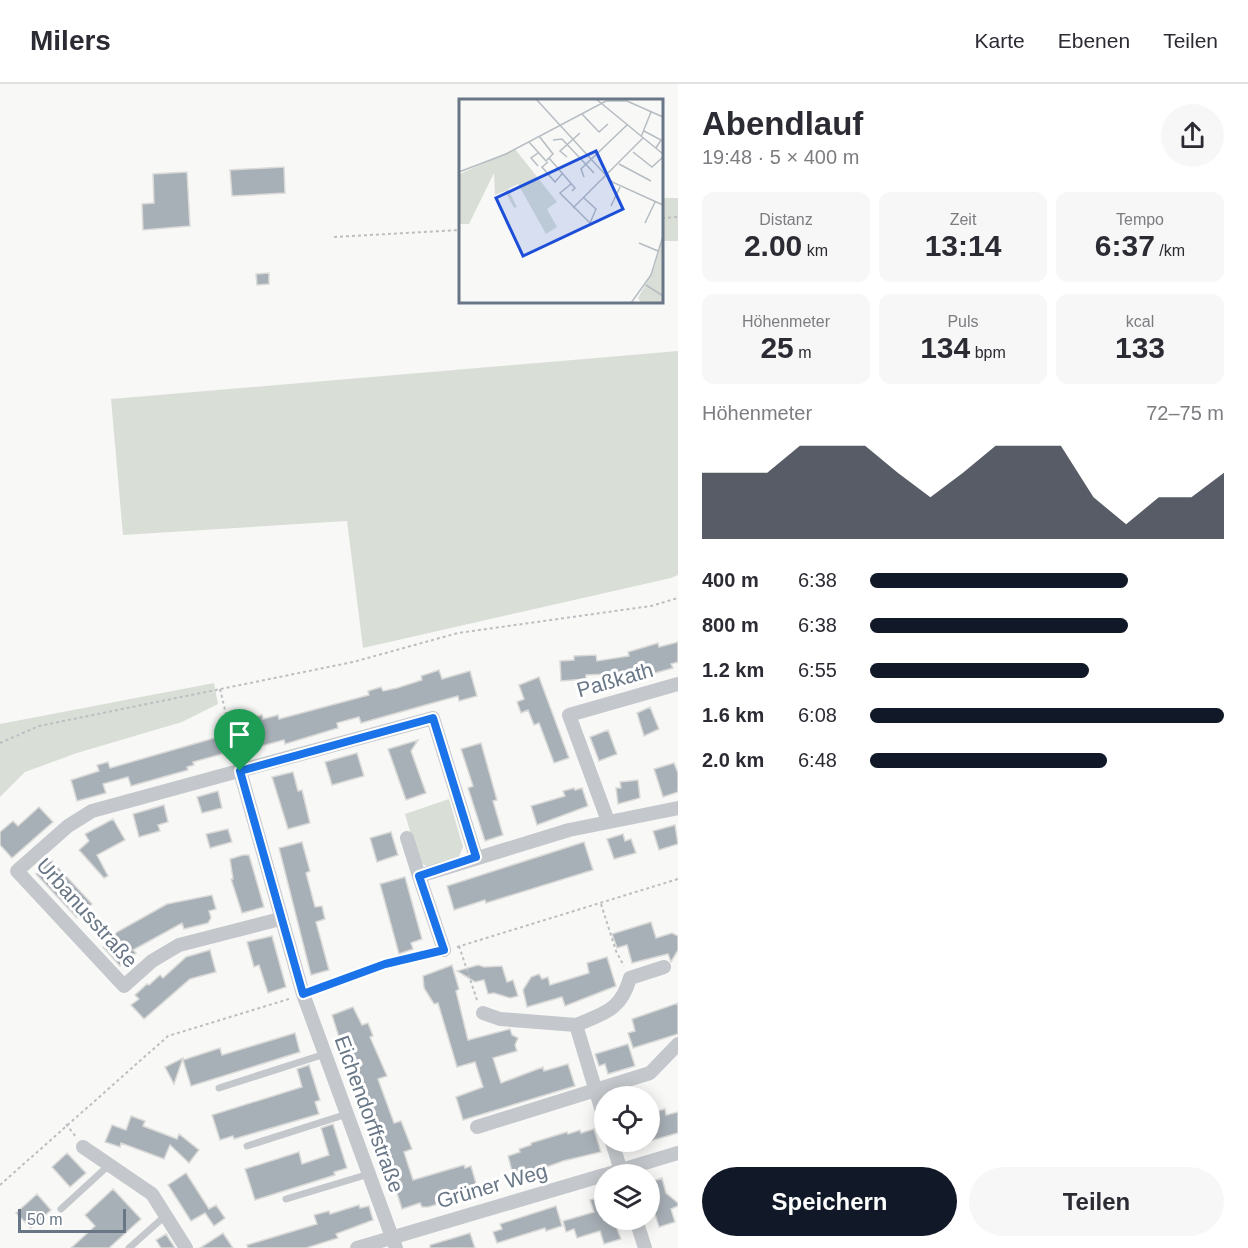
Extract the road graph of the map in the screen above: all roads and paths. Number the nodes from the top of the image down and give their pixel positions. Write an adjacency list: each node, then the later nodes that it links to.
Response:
1 (678, 217): 2 (path)
2 (663, 218)
3 (459, 230): 4 (path)
4 (334, 237)
5 (678, 598): 7 (path)
6 (678, 684): 11 (street, Paßkath)
7 (220, 689): 8 (path); 9 (path)
8 (0, 743)
9 (240, 771): 13 (street, Urbanusstraße); 17 (street); 17 (street, Urbanusstraße)
10 (678, 808): 11 (street)
11 (608, 821): 13 (street)
12 (407, 838): 14 (street)
13 (476, 857): 14 (street)
14 (419, 876): 19 (street)
15 (678, 879): 16 (path)
16 (601, 904): 18 (path); 21 (path)
17 (280, 919): 22 (street)
18 (459, 946): 19 (path); 23 (path)
19 (444, 950): 22 (path)
20 (664, 967): 21 (street)
21 (630, 978): 24 (street)
22 (303, 994): 26 (street, Eichendorffstraße); 40 (path)
23 (483, 1013): 24 (street)
24 (576, 1024): 27 (street)
25 (678, 1044): 28 (street)
26 (325, 1054): 29 (lane); 31 (street, Eichendorffstraße)
27 (595, 1086)
28 (609, 1086)
29 (219, 1088)
30 (594, 1091): 32 (street)
31 (347, 1114): 33 (lane); 38 (street, Eichendorffstraße)
32 (477, 1127)
33 (247, 1146)
34 (83, 1147): 37 (street)
35 (678, 1153): 36 (street, Grüner Weg)
36 (644, 1164)
37 (109, 1165): 42 (lane); 43 (street)
38 (369, 1174): 41 (lane); 45 (street, Eichendorffstraße)
39 (594, 1180): 45 (street, Grüner Weg)
40 (0, 1185)
41 (286, 1199)
42 (61, 1209)
43 (165, 1216): 46 (lane); 47 (street)
44 (639, 1230): 49 (street)
45 (394, 1242): 48 (street, Grüner Weg)
46 (129, 1248)
47 (186, 1248)
48 (357, 1248)
49 (645, 1248)

